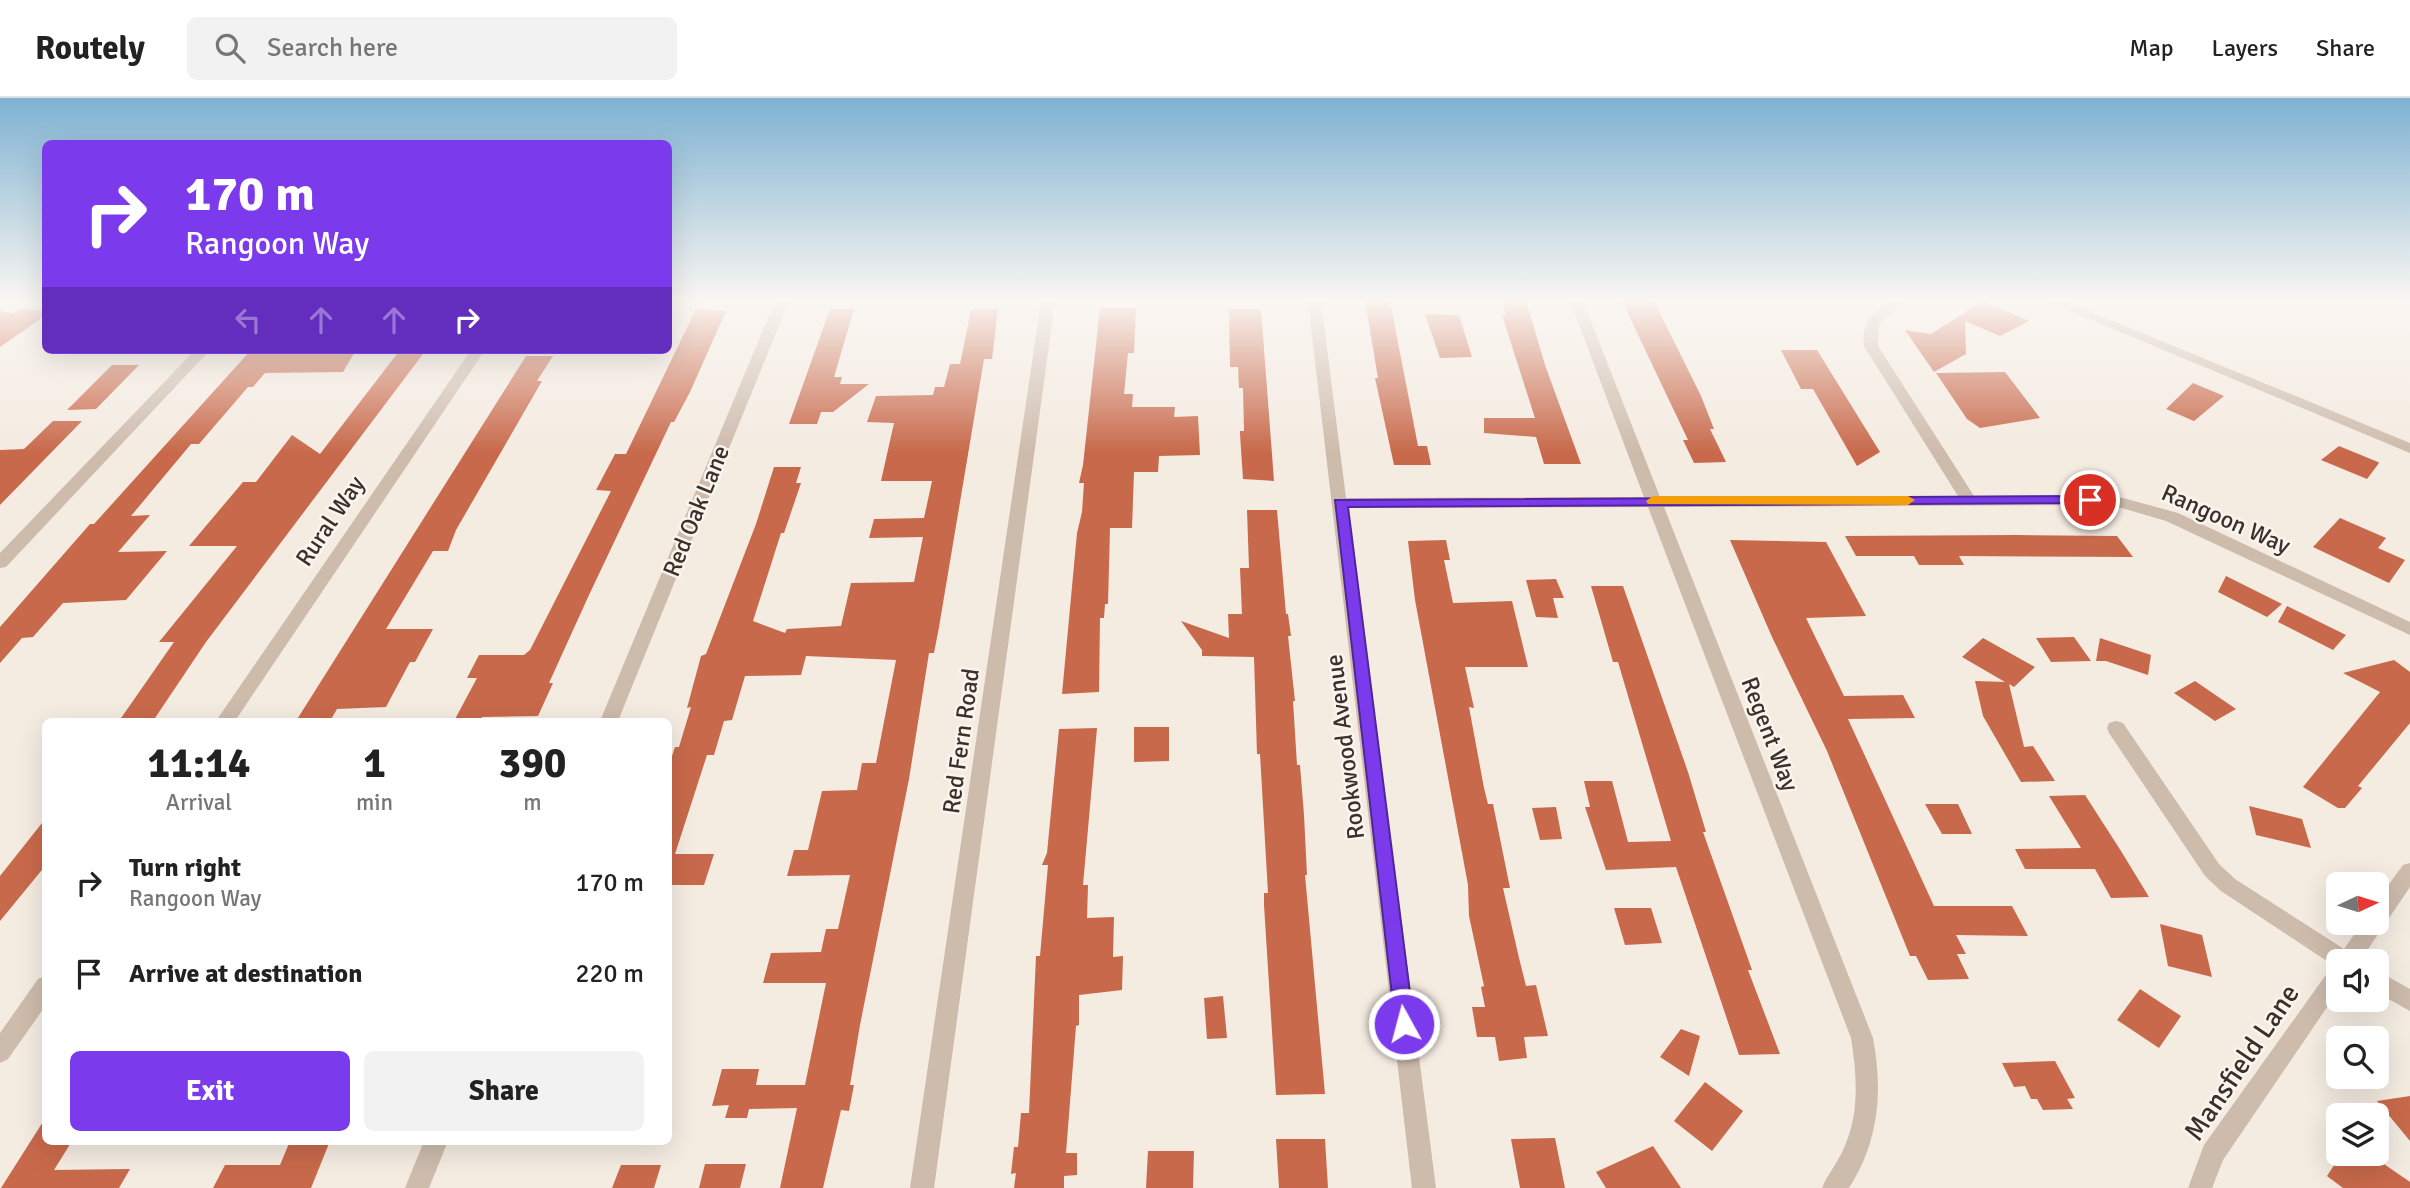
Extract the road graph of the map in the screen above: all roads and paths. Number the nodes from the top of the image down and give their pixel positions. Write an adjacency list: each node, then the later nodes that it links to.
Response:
1 (761, 352): 16 (street, Red Oak Lane)
2 (1041, 352): 28 (street, Red Fern Road)
3 (1321, 352): 12 (street, Rookwood Avenue)
4 (1596, 352): 11 (street, Regent Way)
5 (1875, 352): 10 (street)
6 (2177, 352): 9 (street)
7 (199, 354): 13 (street)
8 (475, 354): 15 (street, Rural Way)
9 (2410, 448)
10 (1969, 500): 11 (street, Rangoon Way); 14 (street, Rangoon Way)
11 (1655, 501): 12 (street, Rangoon Way); 30 (street, Regent Way)
12 (1340, 503): 29 (street, Rookwood Avenue)
13 (0, 563)
14 (2410, 629)
15 (227, 718)
16 (610, 718)
17 (2116, 728): 20 (street)
18 (2410, 871): 19 (street)
19 (2389, 902)
20 (2328, 949)
21 (2389, 988): 24 (street)
22 (2326, 991): 31 (street, Mansfield Lane)
23 (42, 992): 25 (street)
24 (2410, 1001)
25 (0, 1052)
26 (434, 1145): 27 (street)
27 (417, 1188)
28 (922, 1188)
29 (1424, 1188)
30 (1835, 1188)
31 (2200, 1188)

